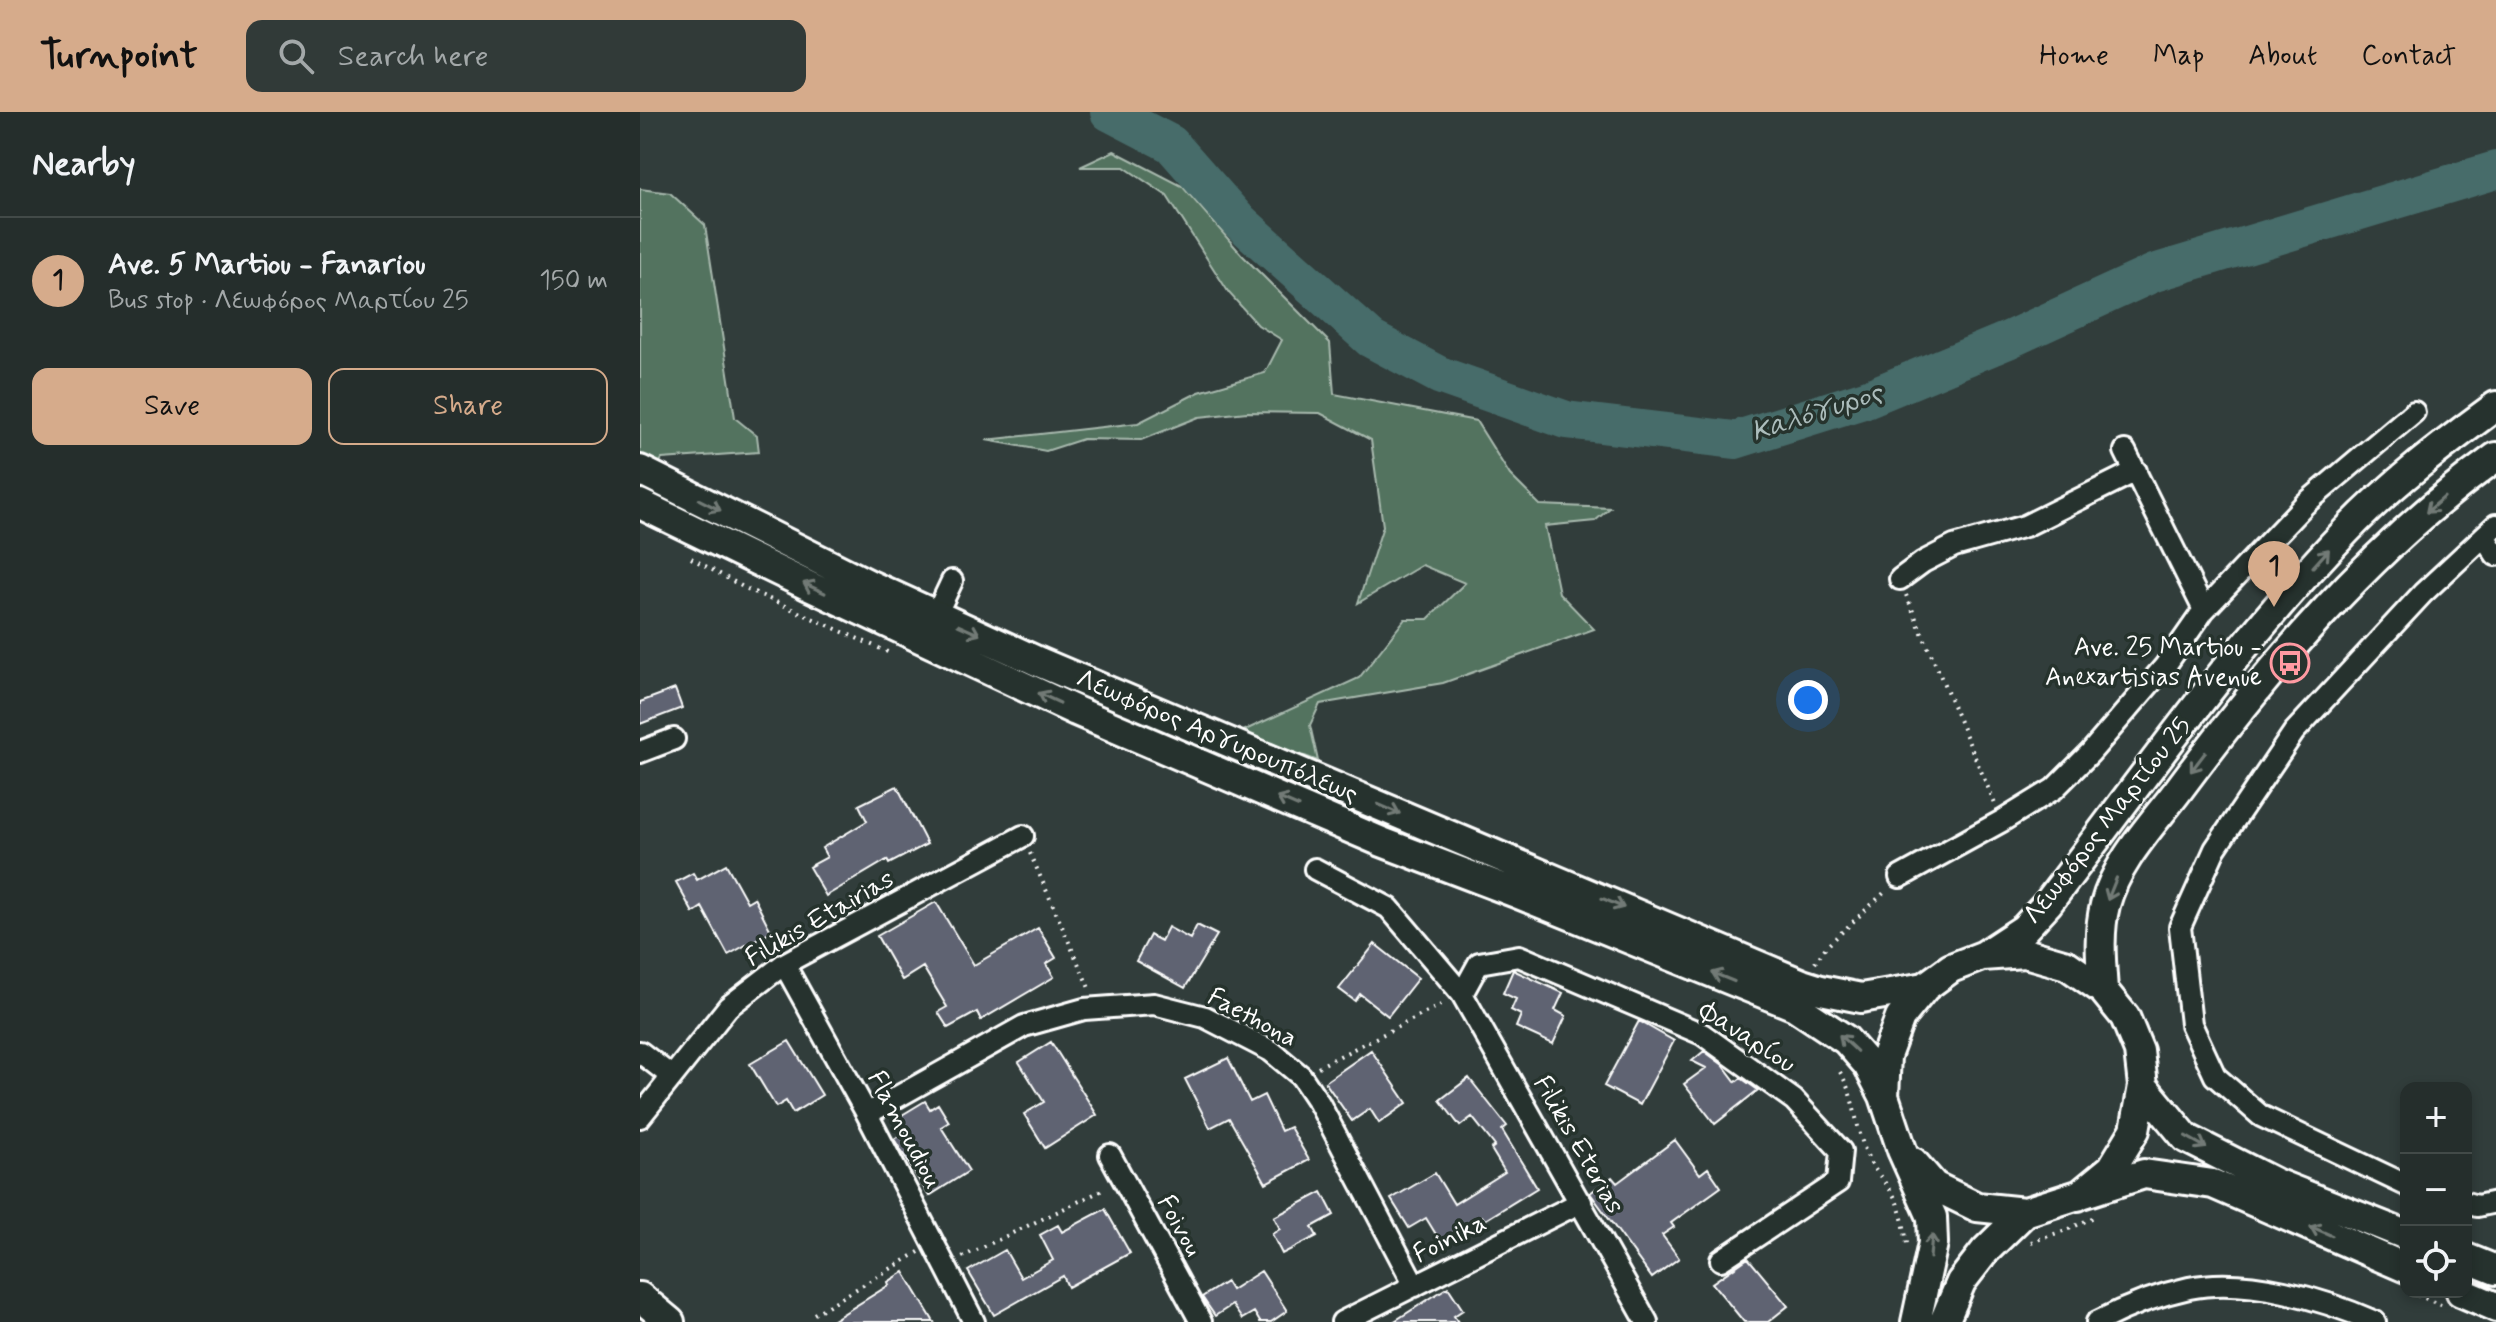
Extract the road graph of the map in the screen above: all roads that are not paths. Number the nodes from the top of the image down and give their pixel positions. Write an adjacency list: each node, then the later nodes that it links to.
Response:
1 (2496, 406): 19 (main road, Λεωφόρος Μαρτίου 25, one-way to 1)
2 (2414, 412): 12 (street)
3 (2125, 451): 6 (street)
4 (2496, 457): 23 (main road, Λεωφόρος Μαρτίου 25, one-way to 23)
5 (640, 470): 13 (main road, Λεωφόρος Αργυρουπόλεως, one-way to 13)
6 (2136, 471): 10 (street); 12 (street)
7 (640, 504): 21 (main road, Λεωφόρος Αργυρουπόλεως, one-way to 7)
8 (2490, 531): 9 (street); 33 (street)
9 (2496, 555)
10 (1900, 579)
11 (952, 581): 13 (street)
12 (2204, 610): 18 (street)
13 (936, 615): 21 (main road, Λεωφόρος Αργυρουπόλεως, one-way to 21)
14 (674, 739): 15 (street)
15 (640, 752)
16 (1023, 836): 20 (street, Filikis Etairias)
17 (1315, 869): 24 (street)
18 (1900, 877)
19 (1982, 956): 22 (main road); 23 (main road)
20 (784, 964): 26 (street, Filikis Etairias); 29 (street, Flamoudiou)
21 (1803, 987): 22 (main road); 28 (main road, one-way to 21)
22 (1925, 987): 28 (main road)
23 (2103, 990): 27 (main road)
24 (1462, 994): 35 (street, Filikis Eterias); 40 (street, Φαναρίου)
25 (640, 1052): 26 (street)
26 (671, 1076): 30 (street, Filikis Etairias)
27 (2143, 1086): 34 (main road); 39 (main road, one-way to 39)
28 (1884, 1096): 31 (main road)
29 (867, 1114): 44 (street, Faethona); 49 (street, Flamoudiou)
30 (640, 1117)
31 (1902, 1150): 38 (main road); 53 (main road, one-way to 31)
32 (1110, 1155): 50 (street, Foivou)
33 (2400, 1182)
34 (2078, 1196): 38 (main road); 42 (main road, one-way to 34)
35 (1581, 1202): 44 (street, Foinika); 52 (street, Filikis Eterias)
36 (2496, 1202): 37 (street)
37 (2472, 1205)
38 (2025, 1212): 54 (main road)
39 (2400, 1233)
40 (1721, 1260)
41 (2472, 1260): 43 (main road)
42 (2400, 1265)
43 (2496, 1270)
44 (1415, 1286): 51 (street, Foinika)
45 (640, 1297): 48 (main road)
46 (2472, 1297): 47 (main road)
47 (2496, 1307)
48 (670, 1322)
49 (974, 1322)
50 (1201, 1322)
51 (1342, 1322)
52 (1647, 1322)
53 (1916, 1322)
54 (1944, 1322)
55 (2097, 1322): 56 (street)
56 (2375, 1322)

